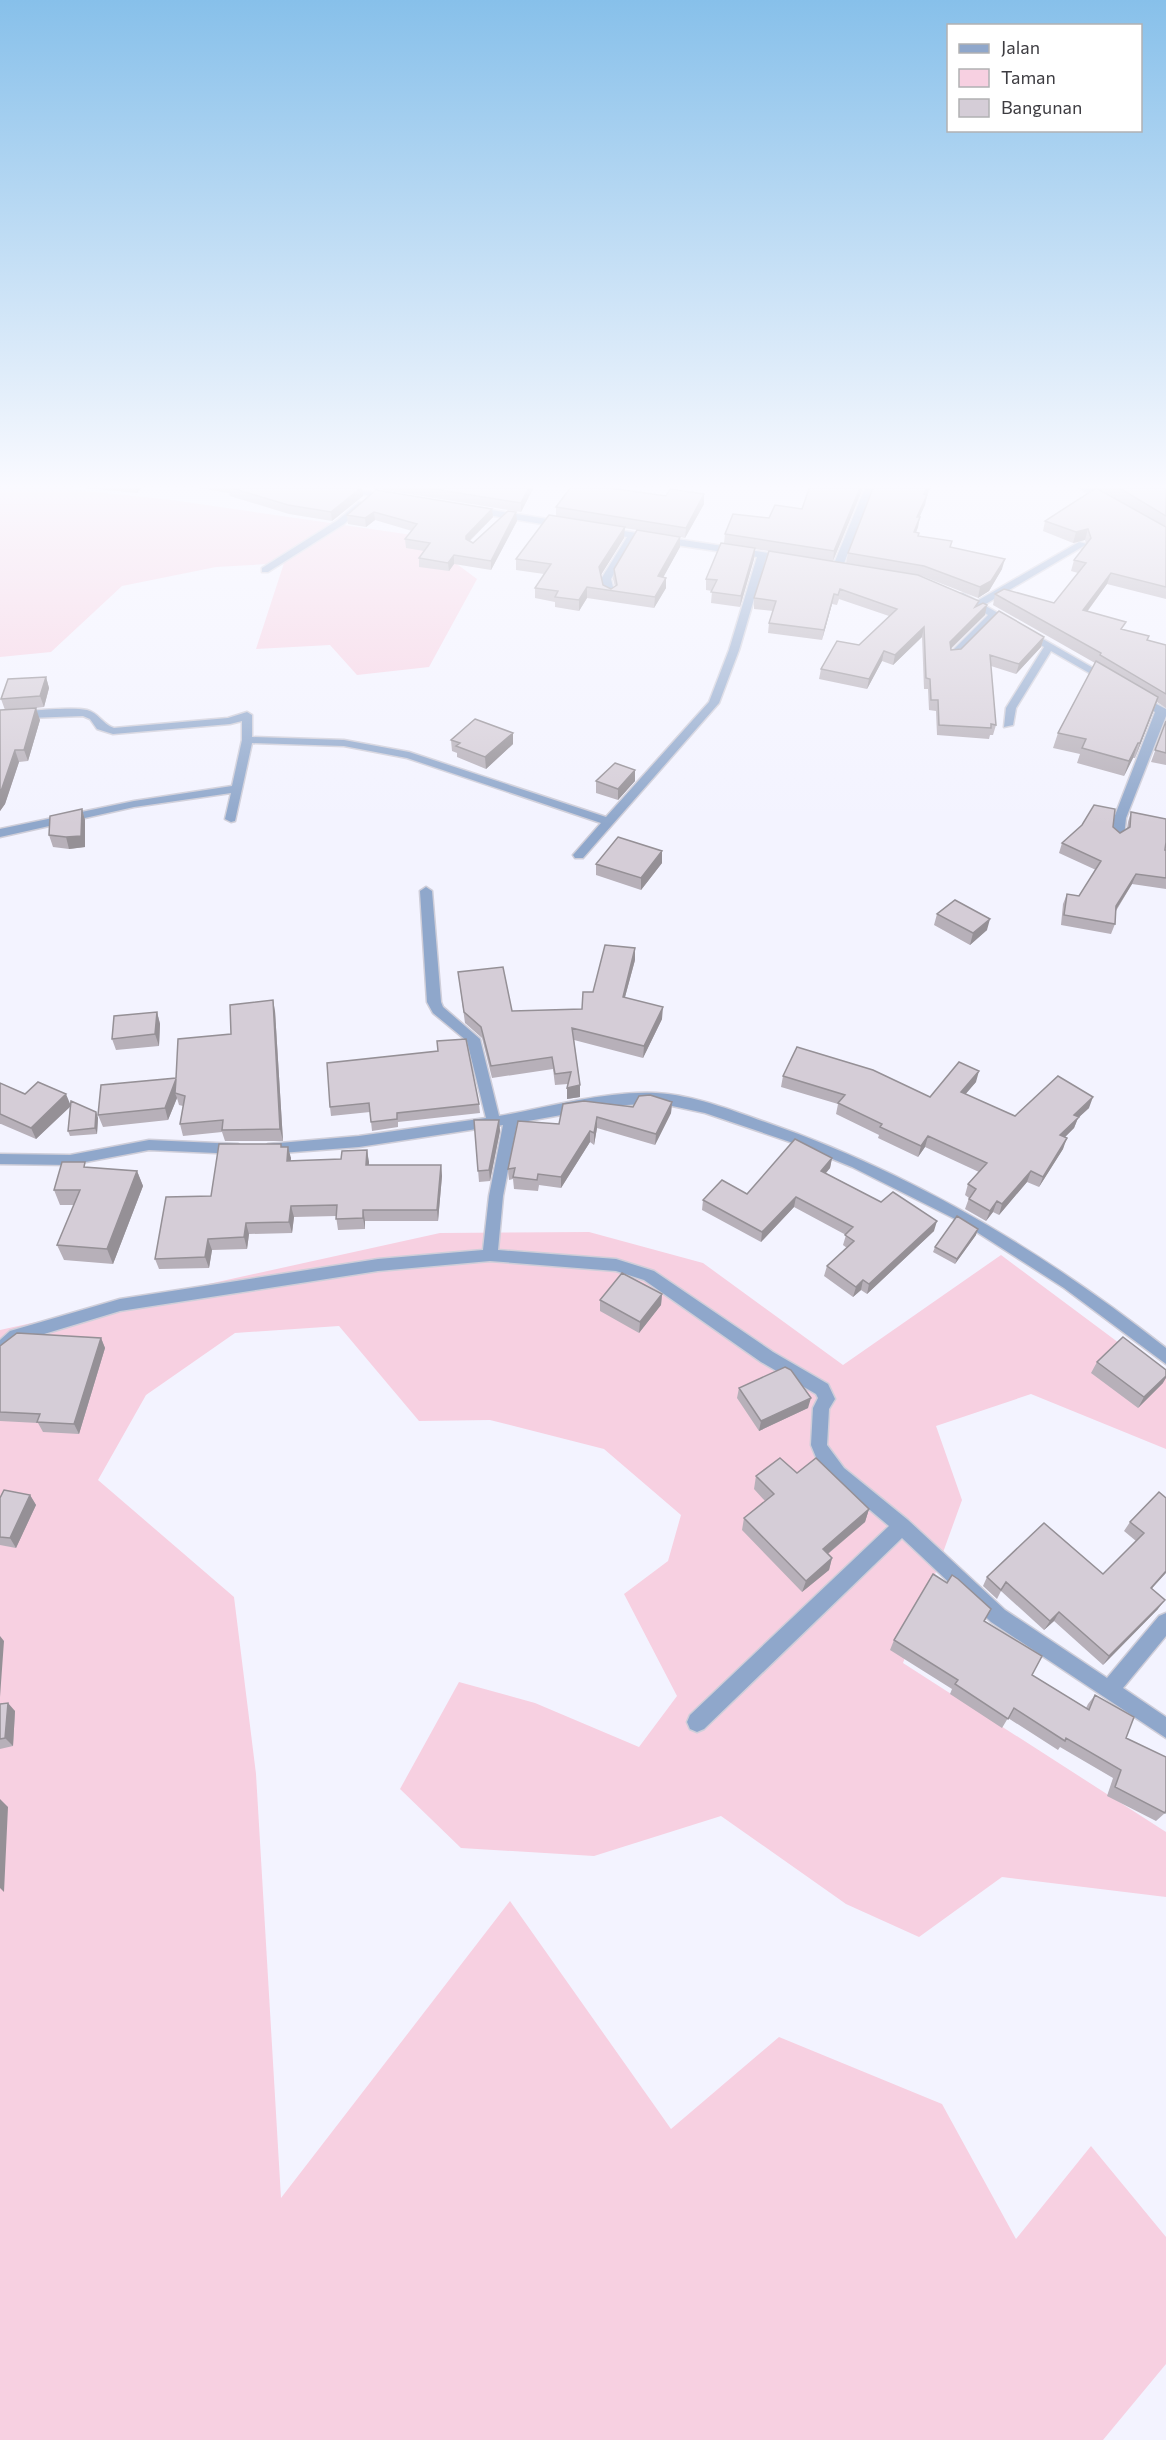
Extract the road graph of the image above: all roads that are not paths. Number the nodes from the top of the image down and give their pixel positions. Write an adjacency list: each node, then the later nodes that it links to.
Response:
1 (750, 597): 16 (street)
2 (964, 597): 4 (street)
3 (991, 597): 4 (street)
4 (979, 604): 5 (street)
5 (995, 613): 6 (street); 7 (street)
6 (1050, 645): 8 (street); 12 (street)
7 (953, 656)
8 (1121, 687)
9 (1131, 693): 10 (street)
10 (1164, 712): 18 (street)
11 (0, 716): 13 (street)
12 (1008, 725)
13 (247, 740): 14 (street); 16 (street)
14 (236, 789): 15 (street); 17 (street)
15 (231, 819)
16 (610, 822): 19 (street)
17 (0, 833)
18 (1118, 837)
19 (579, 855)
20 (426, 891): 22 (street)
21 (511, 1119): 22 (street); 24 (street); 26 (street)
22 (494, 1122): 23 (street)
23 (0, 1159)
24 (490, 1255): 25 (street); 27 (street)
25 (0, 1350)
26 (1166, 1357)
27 (902, 1526): 29 (street); 30 (street)
28 (1166, 1622): 29 (street)
29 (1109, 1690): 31 (street)
30 (697, 1722)
31 (1166, 1728)

